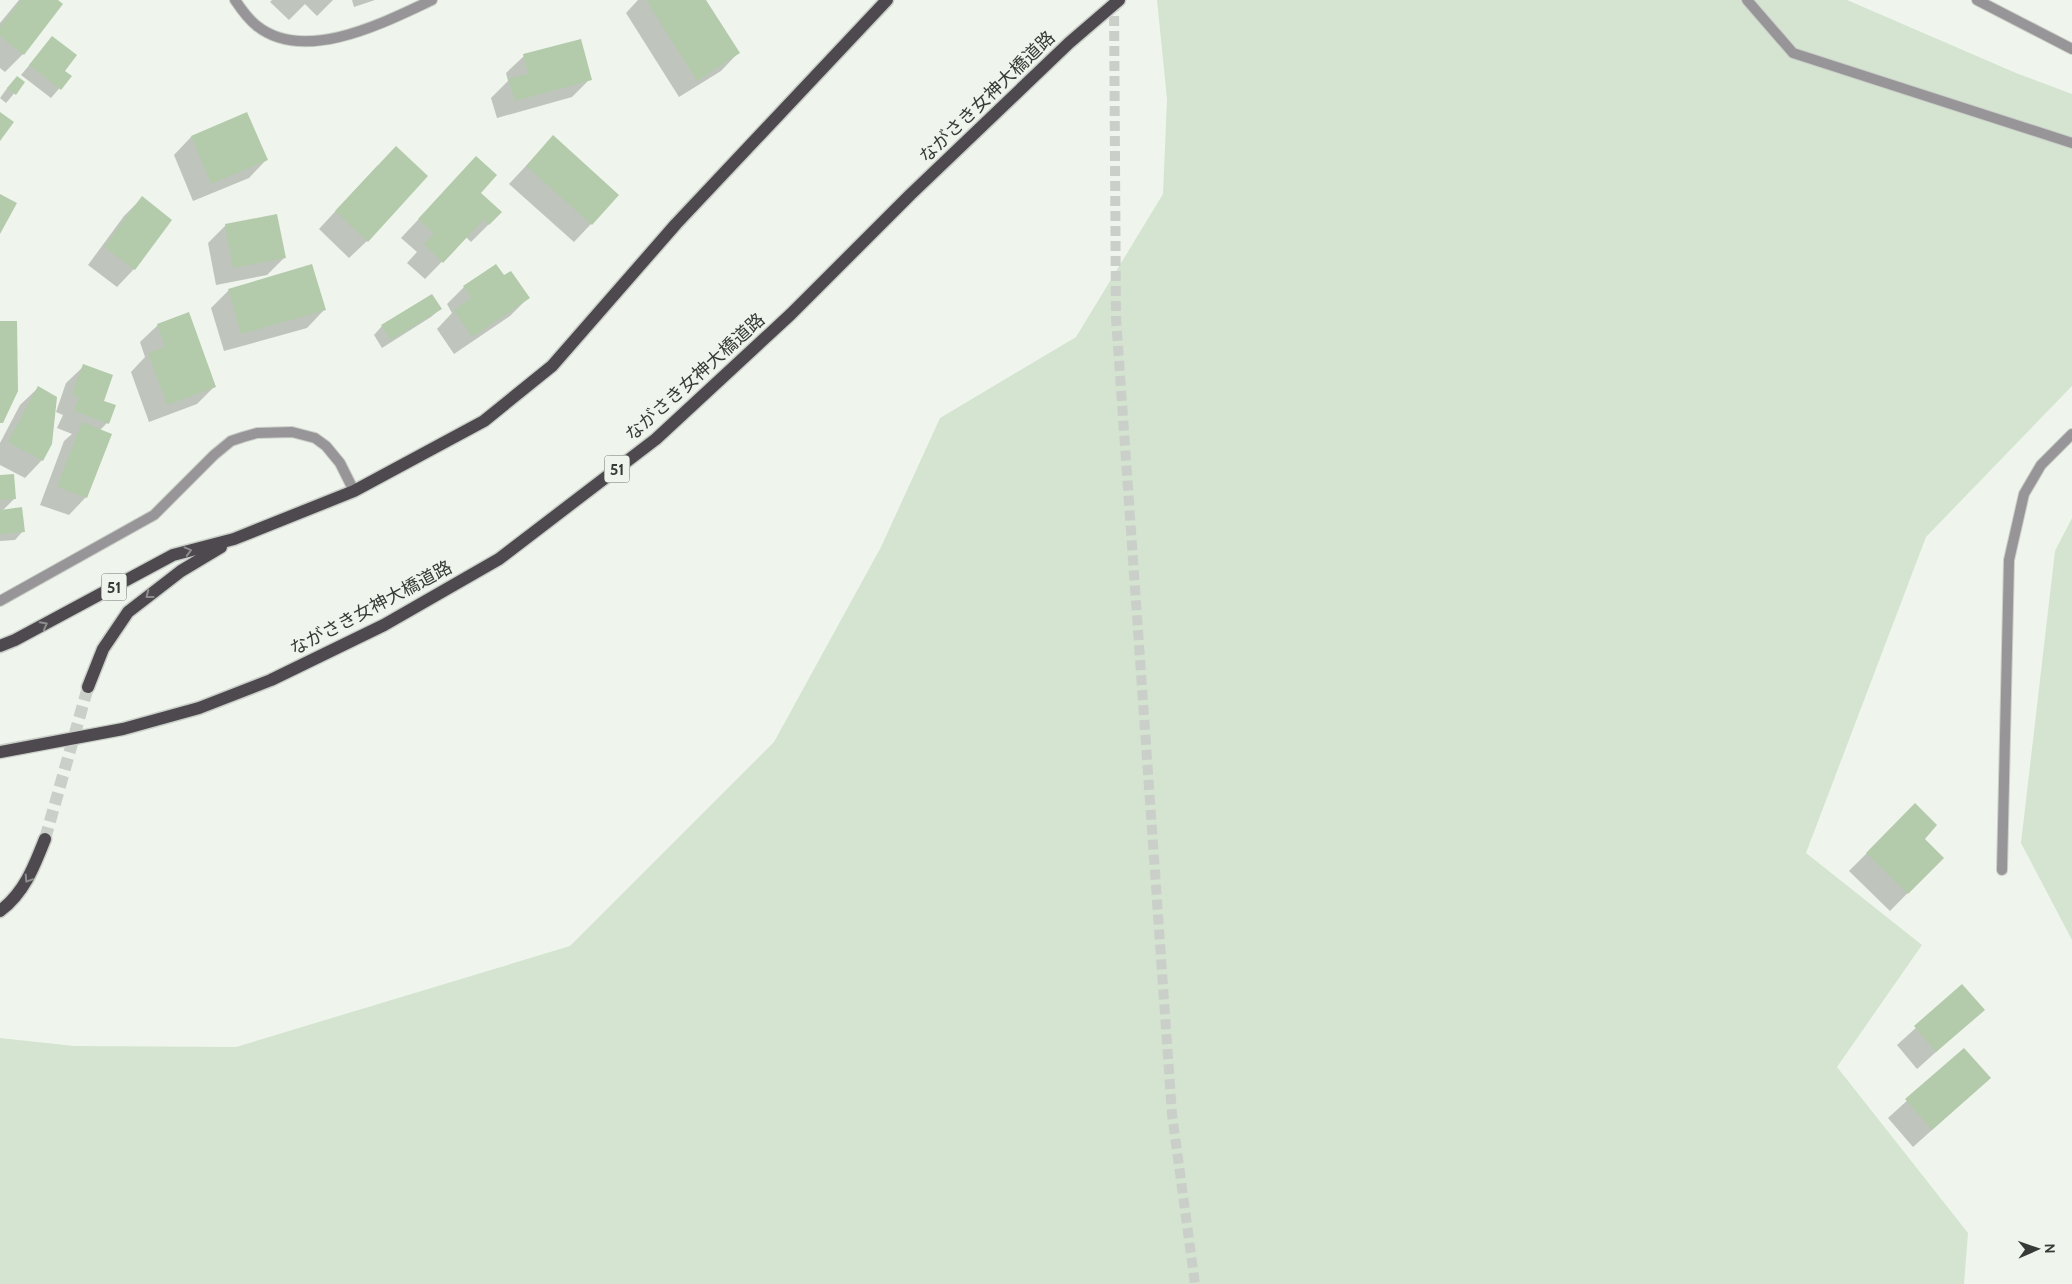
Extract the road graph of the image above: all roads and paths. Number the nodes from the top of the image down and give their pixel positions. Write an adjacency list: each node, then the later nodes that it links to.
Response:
1 (234, 0): 2 (street)
2 (432, 0)
3 (886, 0): 10 (main road, 51)
4 (1119, 0): 15 (main road, ながさき女神大橋道路 / 51)
5 (1747, 0): 8 (street)
6 (1976, 0): 7 (street)
7 (2072, 49)
8 (2072, 143)
9 (2072, 434): 17 (street)
10 (354, 491): 11 (main road, 51); 12 (street)
11 (234, 539): 13 (main road, 51, one-way to 11); 14 (main road, 51, one-way to 14)
12 (0, 601)
13 (0, 646)
14 (88, 687)
15 (0, 752)
16 (45, 839): 18 (main road, one-way to 18)
17 (2002, 870)
18 (0, 911)

